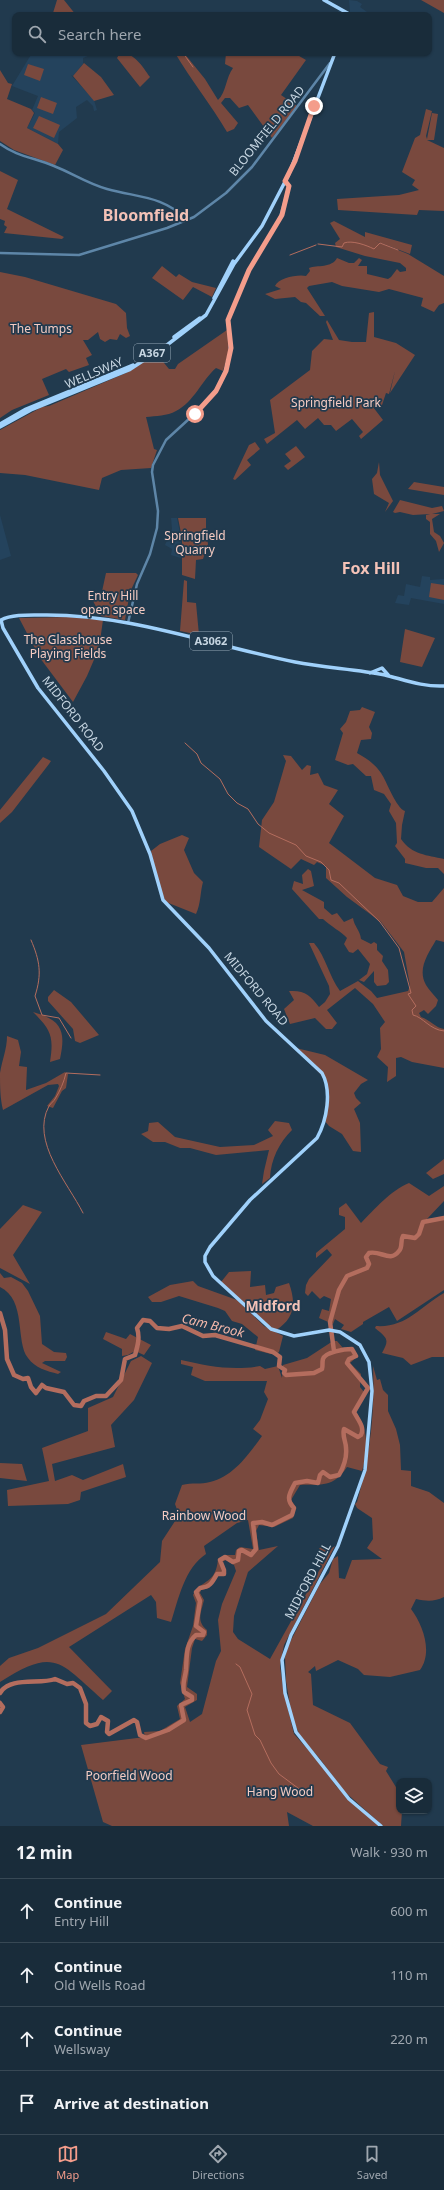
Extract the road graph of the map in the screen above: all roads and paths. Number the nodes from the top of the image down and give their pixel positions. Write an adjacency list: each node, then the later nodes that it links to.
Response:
1 (324, 0): 2 (main road)
2 (346, 12)
3 (335, 56): 4 (main road, WELLSWAY / A367)
4 (333, 60): 5 (main road, WELLSWAY / A367); 6 (street, BLOOMFIELD ROAD)
5 (326, 76): 6 (street); 8 (main road, WELLSWAY / A367)
6 (320, 77): 9 (street, BLOOMFIELD ROAD)
7 (0, 144): 9 (street)
8 (285, 181): 11 (main road, WELLSWAY / A367); 15 (street)
9 (188, 220): 10 (street, BLOOMFIELD ROAD)
10 (0, 253)
11 (33, 408): 12 (main road, WELLSWAY / A367); 13 (main road, WELLSWAY / A367)
12 (0, 424)
13 (0, 427)
14 (0, 619): 15 (main road, A3062); 22 (main road, MIDFORD ROAD)
15 (128, 623): 18 (main road, A3062)
16 (378, 670): 17 (main road, A3062); 18 (main road, A3062); 19 (main road)
17 (385, 672): 19 (main road); 20 (main road, A3062)
18 (365, 673): 19 (main road, A3062)
19 (381, 675): 20 (main road, A3062)
20 (394, 679): 21 (main road, A3062)
21 (444, 686)
22 (334, 1330): 23 (main road, MIDFORD HILL)
23 (381, 1826)

